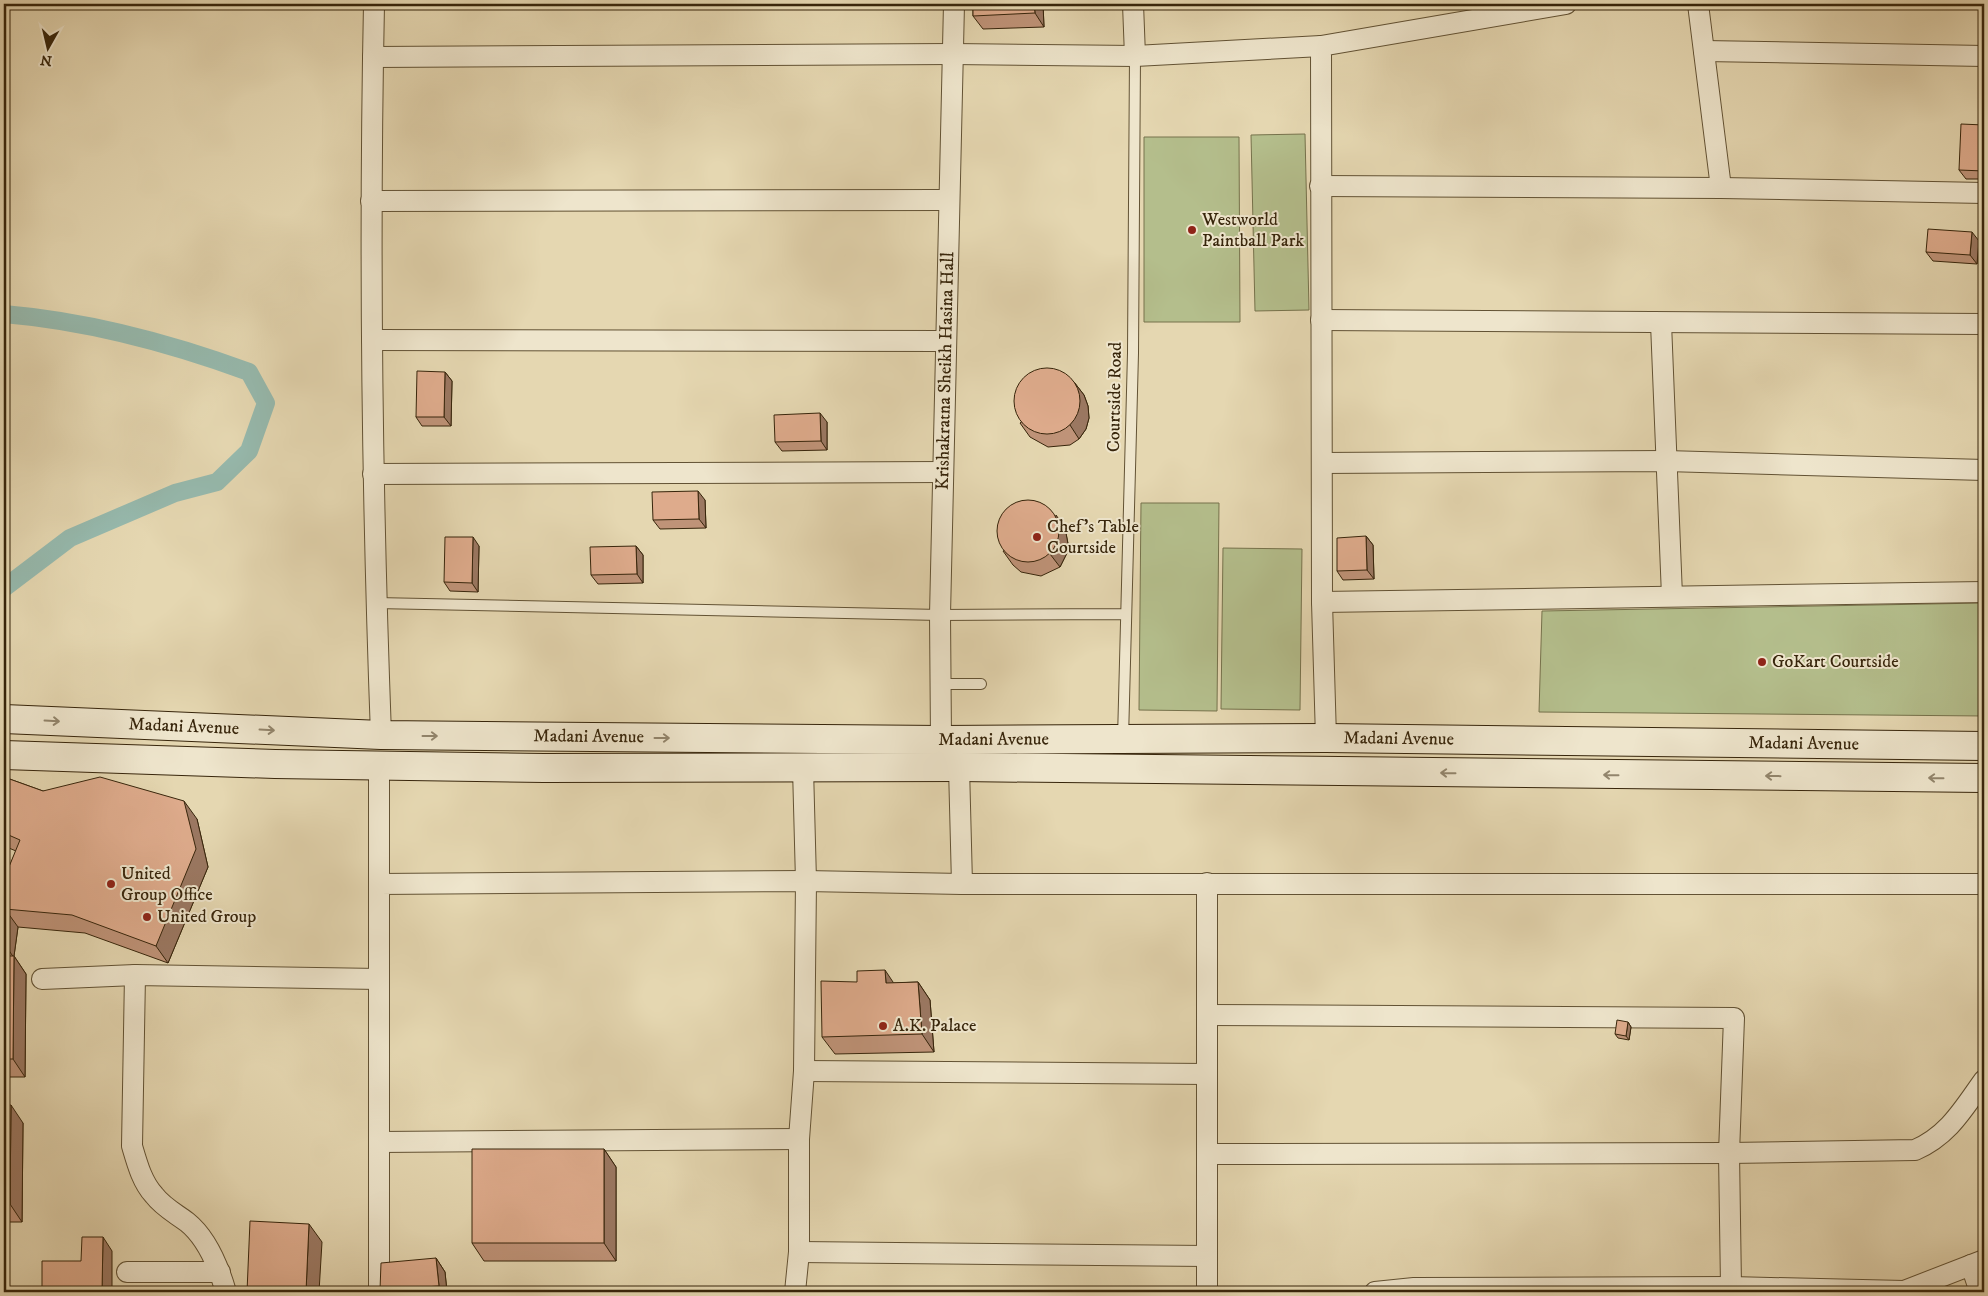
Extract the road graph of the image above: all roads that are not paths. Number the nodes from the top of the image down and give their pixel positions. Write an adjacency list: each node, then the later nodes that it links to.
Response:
1 (374, 4): 11 (street)
2 (954, 4): 8 (street, Krishakratna Sheikh Hasina Hall)
3 (1133, 4): 9 (street)
4 (1566, 4): 6 (street)
5 (1698, 4): 7 (street)
6 (1321, 46): 9 (street); 12 (street)
7 (1704, 52): 10 (street); 13 (street)
8 (952, 54): 9 (street); 11 (street); 15 (street, Krishakratna Sheikh Hasina Hall)
9 (1135, 56): 31 (lane, Courtside Road)
10 (1984, 56)
11 (373, 57): 16 (street)
12 (1320, 186): 13 (street); 17 (street)
13 (1721, 188): 14 (street)
14 (1984, 193)
15 (949, 200): 16 (street); 21 (street, Krishakratna Sheikh Hasina Hall)
16 (371, 201): 20 (street)
17 (1321, 320): 18 (street); 23 (street)
18 (1661, 324): 19 (street); 22 (street)
19 (1984, 324)
20 (372, 340): 21 (street); 26 (street)
21 (946, 341): 25 (street, Krishakratna Sheikh Hasina Hall)
22 (1666, 461): 23 (street); 24 (street); 28 (street)
23 (1322, 463): 29 (street)
24 (1984, 470)
25 (943, 472): 26 (street); 32 (street, Krishakratna Sheikh Hasina Hall)
26 (373, 474): 30 (street)
27 (1984, 592): 28 (street)
28 (1672, 596): 29 (street)
29 (1322, 602): 37 (street)
30 (376, 603): 32 (lane); 36 (street)
31 (1126, 614): 32 (lane); 39 (lane, Courtside Road)
32 (940, 615): 33 (street, Krishakratna Sheikh Hasina Hall)
33 (940, 684): 34 (lane); 38 (street, Krishakratna Sheikh Hasina Hall)
34 (981, 684)
35 (4, 719): 36 (main road, Madani Avenue, one-way to 36)
36 (381, 735): 38 (main road, Madani Avenue, one-way to 38)
37 (1326, 738): 39 (main road, Madani Avenue); 40 (main road, Madani Avenue); 46 (main road)
38 (942, 740): 39 (main road, Madani Avenue)
39 (1123, 740): 45 (main road)
40 (1984, 746)
41 (4, 755): 42 (main road, Madani Avenue)
42 (379, 766): 44 (main road, Madani Avenue); 50 (street)
43 (959, 767): 44 (main road, Madani Avenue); 45 (main road, Madani Avenue); 51 (street)
44 (802, 768): 48 (street)
45 (1125, 769): 46 (main road, Madani Avenue)
46 (1330, 772): 47 (main road, Madani Avenue, one-way to 46)
47 (1984, 778)
48 (806, 881): 50 (street); 51 (street); 57 (street)
49 (1207, 883): 51 (street); 52 (street); 56 (street)
50 (379, 884): 55 (street)
51 (962, 884)
52 (1984, 884)
53 (135, 975): 54 (street); 55 (street); 68 (street)
54 (42, 979)
55 (379, 979): 61 (street)
56 (1207, 1015): 58 (street); 62 (street)
57 (804, 1070): 58 (street); 60 (street)
58 (1207, 1074): 63 (street)
59 (1984, 1080): 62 (street)
60 (799, 1140): 61 (street); 64 (street)
61 (379, 1142): 74 (street)
62 (1729, 1153): 63 (street); 69 (street)
63 (1207, 1154): 65 (street)
64 (799, 1252): 65 (street); 75 (street)
65 (1207, 1256): 76 (street)
66 (1978, 1262): 72 (street); 78 (street)
67 (127, 1272): 68 (street)
68 (220, 1272): 73 (street)
69 (1731, 1287): 70 (street); 77 (street)
70 (1816, 1291): 71 (street)
71 (1862, 1291): 72 (street)
72 (1904, 1291)
73 (226, 1292)
74 (378, 1292)
75 (795, 1292)
76 (1207, 1292)
77 (1375, 1292)
78 (1980, 1292)

